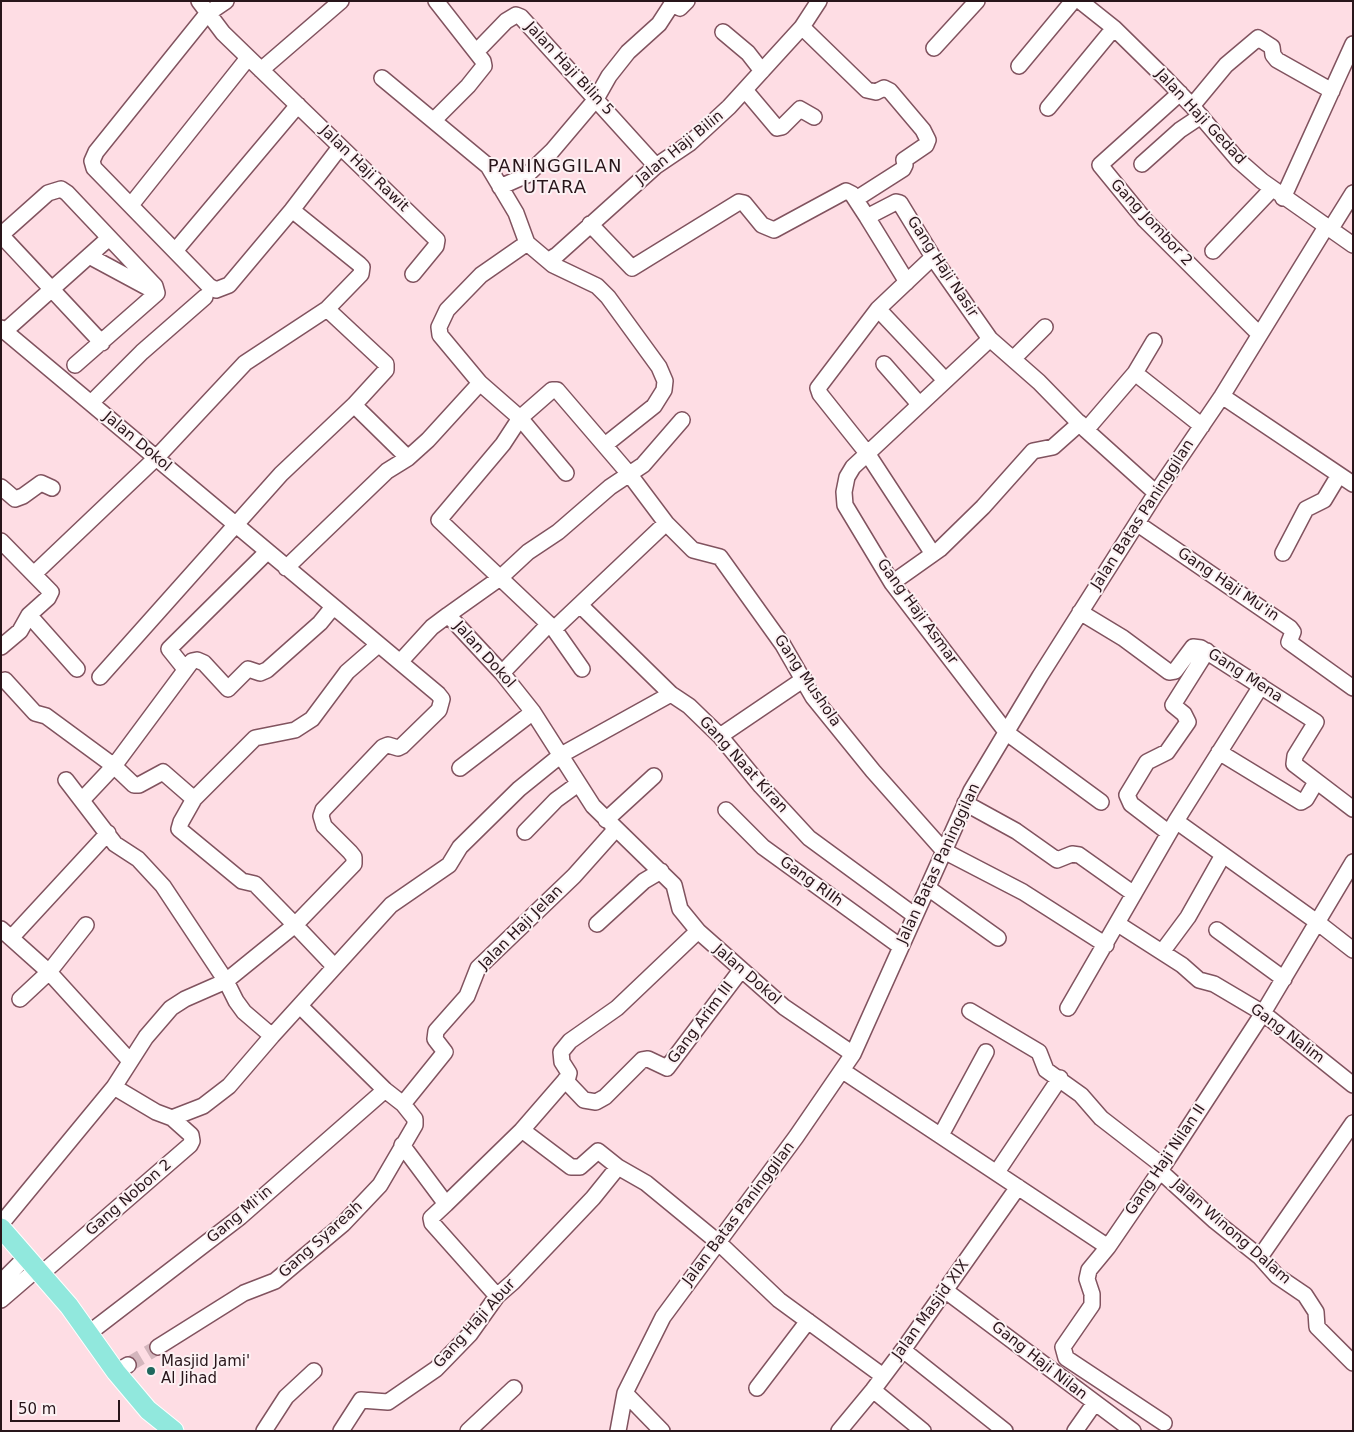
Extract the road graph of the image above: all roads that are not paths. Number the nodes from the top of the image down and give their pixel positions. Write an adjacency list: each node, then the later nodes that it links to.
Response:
1 (199, 1): 10 (street, Jalan Haji Rawit)
2 (226, 1): 10 (street)
3 (341, 1): 20 (street)
4 (687, 1): 26 (street)
5 (819, 1): 11 (street, Jalan Haji Bilin)
6 (978, 1): 15 (street)
7 (1073, 1): 18 (street)
8 (1080, 1): 12 (street, Jalan Haji Gedad)
9 (437, 2): 16 (street)
10 (207, 14): 17 (street, Jalan Haji Rawit); 39 (street)
11 (802, 27): 21 (street, Jalan Haji Bilin); 38 (street)
12 (1114, 28): 25 (street, Jalan Haji Gedad); 28 (street)
13 (723, 32): 21 (street)
14 (1353, 44): 19 (street)
15 (934, 48)
16 (476, 52): 26 (street, Jalan Haji Bilin 5); 31 (street)
17 (248, 58): 20 (street, Jalan Haji Rawit); 39 (street)
18 (1019, 66)
19 (1347, 68): 24 (street)
20 (261, 70): 27 (street, Jalan Haji Rawit)
21 (762, 72): 23 (street, Jalan Haji Bilin)
22 (382, 78): 31 (street)
23 (746, 90): 30 (street); 34 (street, Jalan Haji Bilin)
24 (1332, 91): 29 (street); 36 (street)
25 (1180, 94): 29 (street, Jalan Haji Gedad); 62 (street, Gang Jombor 2)
26 (596, 99): 34 (street, Jalan Haji Bilin 5); 35 (street)
27 (298, 104): 32 (street, Jalan Haji Rawit); 48 (street)
28 (1048, 108)
29 (1196, 111): 33 (street); 36 (street, Jalan Haji Gedad)
30 (814, 117)
31 (434, 120): 35 (street)
32 (340, 147): 40 (street); 53 (street, Jalan Haji Rawit)
33 (1142, 164)
34 (656, 166): 42 (street, Jalan Haji Bilin)
35 (500, 187): 46 (street)
36 (1278, 193): 43 (street, Jalan Haji Gedad); 49 (street)
37 (1353, 194): 43 (street, Jalan Batas Paninggilan)
38 (856, 199): 41 (street); 42 (street)
39 (131, 205): 48 (street)
40 (292, 210): 48 (street); 58 (street)
41 (867, 217): 51 (street, Gang Haji Nasir); 54 (street)
42 (590, 224): 52 (street, Jalan Haji Bilin)
43 (1328, 228): 47 (street, Jalan Haji Gedad); 62 (street, Jalan Batas Paninggilan)
44 (1, 235): 45 (street); 55 (street)
45 (109, 238): 50 (street); 56 (street)
46 (528, 243): 52 (street); 71 (street)
47 (1353, 245)
48 (175, 251)
49 (1213, 251)
50 (88, 256): 55 (street); 56 (street)
51 (933, 257): 54 (street); 63 (street, Gang Haji Nasir)
52 (549, 260): 80 (street)
53 (413, 274)
54 (907, 282): 59 (street)
55 (52, 288): 61 (street); 65 (street)
56 (157, 293): 65 (street)
57 (206, 297): 73 (street)
58 (327, 309): 75 (street); 82 (street)
59 (878, 309): 70 (street); 81 (street)
60 (1045, 326): 66 (street)
61 (3, 330): 73 (street, Jalan Dokol)
62 (1259, 334): 72 (street, Jalan Batas Paninggilan)
63 (990, 339): 66 (street, Gang Haji Nasir); 70 (street, Gang Haji Asmar)
64 (1154, 341): 69 (street)
65 (102, 343): 68 (street)
66 (1013, 359): 78 (street, Gang Haji Nasir)
67 (884, 364): 74 (street)
68 (75, 365)
69 (1135, 372): 78 (street); 79 (street)
70 (945, 380): 74 (street, Gang Haji Asmar)
71 (480, 383): 76 (street); 83 (street)
72 (1222, 396): 79 (street, Jalan Batas Paninggilan); 85 (street)
73 (91, 403): 82 (street, Jalan Dokol)
74 (919, 404): 81 (street, Gang Haji Asmar)
75 (354, 405): 83 (street); 93 (street)
76 (520, 418): 80 (street, Gang Mushola); 84 (street); 100 (street)
77 (682, 420): 86 (street)
78 (1083, 426): 90 (street, Gang Haji Nasir); 97 (street)
79 (1202, 426): 90 (street, Jalan Batas Paninggilan)
80 (605, 445): 86 (street, Gang Mushola)
81 (867, 453): 97 (street); 101 (street, Gang Haji Asmar)
82 (157, 457): 93 (street, Jalan Dokol); 99 (street)
83 (408, 458): 98 (street)
84 (566, 472)
85 (1339, 474): 87 (street); 96 (street)
86 (630, 475): 91 (street, Gang Mushola); 100 (street)
87 (1353, 484)
88 (1, 487): 89 (street)
89 (52, 488)
90 (1156, 493): 92 (street, Jalan Batas Paninggilan)
91 (666, 523): 102 (street); 117 (street, Gang Mushola)
92 (1138, 524): 104 (street, Jalan Batas Paninggilan); 120 (street, Gang Haji Mu'in)
93 (237, 525): 95 (street, Jalan Dokol); 116 (street)
94 (1, 541): 99 (street)
95 (267, 552): 98 (street, Jalan Dokol); 113 (street)
96 (1283, 553)
97 (933, 554): 101 (street)
98 (286, 568): 103 (street, Jalan Dokol)
99 (35, 574): 105 (street)
100 (500, 578): 106 (street); 107 (street)
101 (892, 583): 123 (street, Gang Haji Asmar)
102 (580, 605): 107 (street); 121 (street, Gang Naat Kiran)
103 (333, 607): 108 (street, Jalan Dokol); 113 (street)
104 (1080, 612): 110 (street, Gang Mena); 123 (street, Jalan Batas Paninggilan)
105 (30, 615): 109 (street); 112 (street)
106 (448, 615): 111 (street, Jalan Dokol); 115 (street, Jalan Dokol)
107 (551, 627): 114 (street); 115 (street)
108 (378, 645): 111 (street, Jalan Dokol); 134 (street)
109 (1, 647)
110 (1207, 651): 119 (street, Gang Mena); 140 (street)
111 (400, 662): 152 (street)
112 (77, 669)
113 (185, 669): 127 (street)
114 (582, 670)
115 (502, 673): 122 (street, Jalan Dokol)
116 (100, 677)
117 (804, 679): 124 (street); 143 (street, Gang Mushola)
118 (2, 680): 127 (street)
119 (1261, 686): 125 (street); 131 (street, Gang Mena)
120 (1353, 688)
121 (671, 694): 124 (street, Gang Naat Kiran); 126 (street)
122 (533, 712): 126 (street, Jalan Dokol); 128 (street)
123 (1007, 733): 135 (street, Gang Haji Asmar); 136 (street, Jalan Batas Paninggilan)
124 (720, 736): 149 (street, Gang Naat Kiran)
125 (1219, 752): 131 (street); 140 (street)
126 (561, 755): 132 (street, Jalan Dokol); 163 (street)
127 (114, 766): 133 (street); 134 (street)
128 (460, 768)
129 (654, 776): 139 (street)
130 (66, 780): 133 (street)
131 (1316, 782): 137 (street)
132 (578, 784): 139 (street, Jalan Dokol); 141 (street)
133 (82, 800): 142 (street)
134 (194, 800): 152 (street)
135 (1101, 802)
136 (965, 804): 143 (street, Jalan Batas Paninggilan); 148 (street)
137 (1353, 809)
138 (726, 810): 160 (street, Gang RIIh)
139 (611, 825): 145 (street, Jalan Dokol); 183 (street, Jalan Haji Jelan)
140 (1172, 827): 144 (street); 148 (street)
141 (525, 832)
142 (108, 833): 157 (street); 167 (street)
143 (944, 851): 147 (street, Jalan Batas Paninggilan); 159 (street)
144 (1223, 855): 150 (street); 162 (street)
145 (660, 871): 153 (street); 156 (street, Jalan Dokol)
146 (1351, 871): 150 (street, Gang Haji Nilan II)
147 (928, 888): 149 (street, Jalan Batas Paninggilan); 158 (street)
148 (1134, 894): 154 (street)
149 (914, 915): 160 (street, Jalan Batas Paninggilan)
150 (1317, 922): 161 (street); 166 (street, Gang Haji Nilan II)
151 (86, 924): 165 (street)
152 (295, 924): 163 (street); 167 (street)
153 (597, 924)
154 (1118, 924): 159 (street); 162 (street, Gang Nalim)
155 (1217, 930): 166 (street)
156 (698, 931): 164 (street, Jalan Dokol); 179 (street)
157 (6, 933): 165 (street)
158 (998, 938)
159 (1106, 945): 170 (street)
160 (901, 947): 175 (street, Jalan Batas Paninggilan)
161 (1353, 950)
162 (1162, 952): 172 (street, Gang Nalim)
163 (334, 966): 169 (street)
164 (741, 970): 175 (street, Jalan Dokol); 179 (street, Gang Arim III)
165 (49, 972): 168 (street); 176 (street)
166 (1284, 979): 172 (street, Gang Haji Nilan II)
167 (226, 981): 173 (street); 176 (street)
168 (20, 999)
169 (300, 1006): 173 (street); 182 (street, Gang Syareah)
170 (1068, 1008)
171 (970, 1011): 178 (street, Jalan Winong Dalam)
172 (1263, 1012): 180 (street, Gang Nalim); 190 (street, Gang Haji Nilan II)
173 (272, 1036): 184 (street)
174 (986, 1052): 187 (street)
175 (853, 1054): 177 (street, Jalan Batas Paninggilan)
176 (130, 1062): 181 (street)
177 (843, 1071): 187 (street); 196 (street, Jalan Batas Paninggilan)
178 (1060, 1078): 190 (street, Jalan Winong Dalam); 191 (street)
179 (565, 1080): 186 (street)
180 (1353, 1085)
181 (114, 1087): 184 (street); 194 (street)
182 (385, 1090): 183 (street, Gang Syareah); 205 (street, Gang Mi'in)
183 (403, 1104): 188 (street, Gang Syareah)
184 (172, 1118): 199 (street, Gang Nobon 2)
185 (1353, 1123): 198 (street)
186 (522, 1130): 189 (street); 193 (street)
187 (941, 1135): 191 (street)
188 (402, 1146): 193 (street); 206 (street, Gang Syareah)
189 (618, 1167): 196 (street); 202 (street, Gang Haji Abur)
190 (1162, 1168): 197 (street, Gang Haji Nilan II); 198 (street, Jalan Winong Dalam)
191 (997, 1172): 192 (street)
192 (1018, 1187): 197 (street); 201 (street, Jalan Masjid XIX)
193 (446, 1204): 202 (street)
194 (1, 1224)
195 (1, 1228): 199 (main road)
196 (718, 1243): 204 (street); 214 (street, Jalan Batas Paninggilan)
197 (1108, 1247): 216 (street, Gang Haji Nilan II)
198 (1260, 1257): 208 (street, Jalan Winong Dalam)
199 (34, 1267): 200 (street); 203 (street); 205 (main road)
200 (1, 1282)
201 (946, 1292): 207 (street, Jalan Masjid XIX); 215 (street, Gang Haji Nilan)
202 (497, 1296): 220 (street, Gang Haji Abur)
203 (1, 1300)
204 (808, 1321): 210 (street); 212 (street)
205 (88, 1333): 218 (main road)
206 (158, 1347)
207 (903, 1350): 210 (street, Jalan Masjid XIX); 225 (street)
208 (1353, 1363)
209 (314, 1371): 219 (street)
210 (883, 1376): 213 (street, Jalan Masjid XIX)
211 (514, 1388): 221 (street)
212 (757, 1388)
213 (874, 1390): 223 (street, Jalan Masjid XIX); 224 (street)
214 (625, 1393): 217 (street); 222 (street, Jalan Batas Paninggilan)
215 (1094, 1404): 226 (street); 227 (street, Gang Haji Nilan)
216 (1164, 1423)
217 (653, 1427)
218 (174, 1431)
219 (264, 1431)
220 (341, 1431)
221 (468, 1431)
222 (618, 1431)
223 (839, 1431)
224 (923, 1431)
225 (1005, 1431)
226 (1075, 1431)
227 (1133, 1431)

